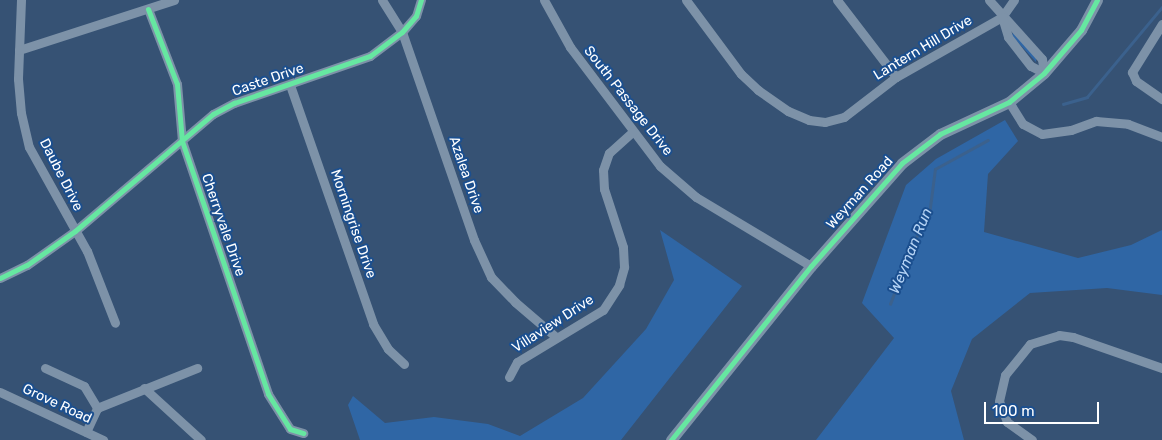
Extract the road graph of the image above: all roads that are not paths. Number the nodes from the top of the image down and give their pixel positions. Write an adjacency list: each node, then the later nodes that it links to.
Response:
1 (21, 0): 15 (street, Daube Drive)
2 (174, 0): 11 (street)
3 (382, 0): 14 (street, Azalea Drive)
4 (421, 0): 14 (street, Caste Drive)
5 (544, 0): 21 (street, South Passage Drive)
6 (686, 0): 17 (street, Lantern Hill Drive)
7 (837, 0): 17 (street)
8 (989, 0): 12 (street)
9 (1014, 0): 12 (street, Lantern Hill Drive)
10 (1098, 0): 16 (street, Weyman Road)
11 (148, 9): 15 (street); 23 (street, Cherryvale Drive)
12 (1002, 17): 16 (street); 16 (street); 17 (street, Lantern Hill Drive)
13 (1162, 24): 19 (street)
14 (402, 32): 18 (street, Caste Drive); 28 (street, Azalea Drive)
15 (19, 50): 24 (street, Daube Drive)
16 (1044, 73): 20 (street, Weyman Road)
17 (896, 77)
18 (290, 85): 23 (street, Caste Drive); 29 (street, Morningrise Drive)
19 (1162, 99)
20 (1009, 102): 22 (street); 25 (street, Weyman Road)
21 (632, 132): 25 (street, South Passage Drive); 28 (street, Villaview Drive)
22 (1160, 133)
23 (182, 141): 24 (street, Caste Drive); 38 (street, Cherryvale Drive)
24 (75, 231): 26 (street, Caste Drive); 27 (street, Daube Drive)
25 (811, 266): 41 (street, Weyman Road)
26 (0, 278)
27 (115, 323)
28 (556, 337): 33 (street, Villaview Drive)
29 (404, 364)
30 (45, 368): 36 (street)
31 (197, 368): 34 (street)
32 (1162, 368): 42 (street)
33 (509, 377)
34 (144, 388): 36 (street); 40 (street)
35 (0, 392): 37 (street, Grove Road)
36 (97, 408): 37 (street)
37 (86, 432): 39 (street, Grove Road)
38 (303, 432)
39 (103, 440)
40 (201, 440)
41 (671, 440)
42 (1032, 440)

